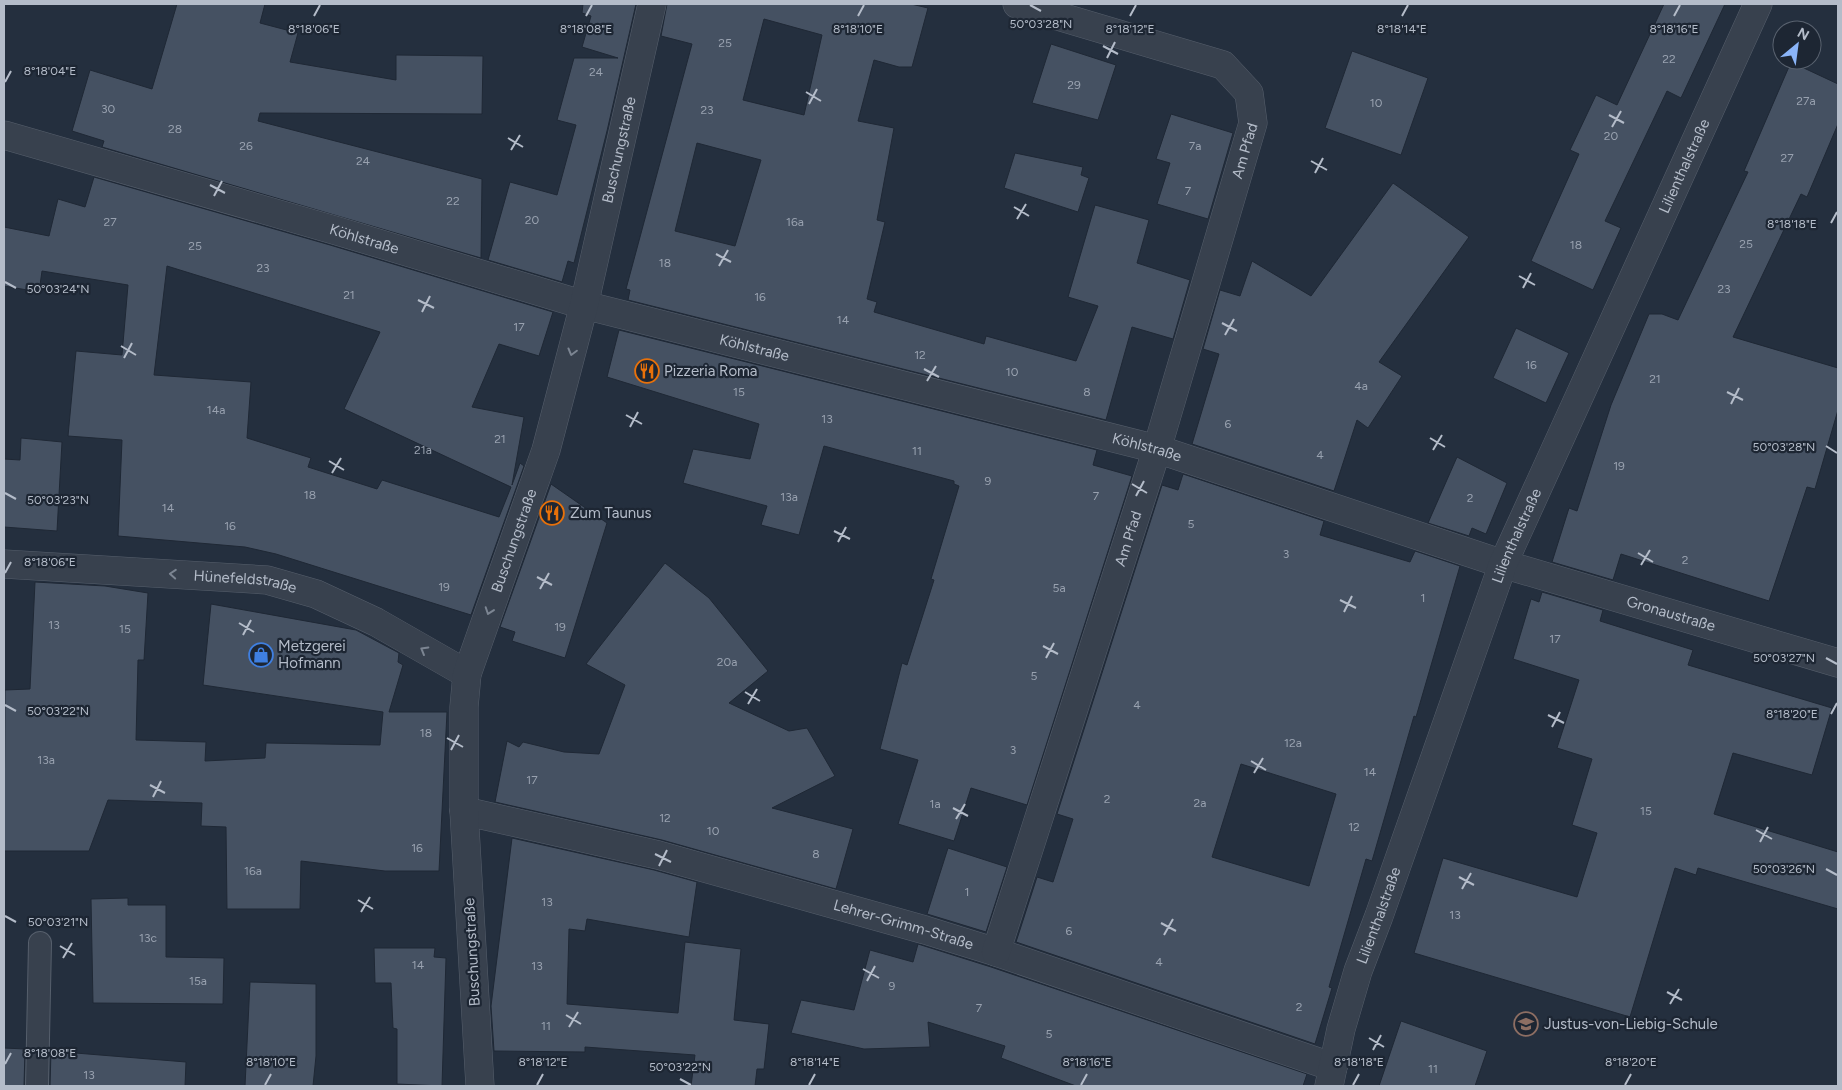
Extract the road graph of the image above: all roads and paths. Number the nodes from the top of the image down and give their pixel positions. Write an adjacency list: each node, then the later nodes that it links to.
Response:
1 (652, 4): 5 (street, Buschungstraße)
2 (1017, 4): 6 (street, Am Pfad)
3 (1758, 4): 8 (street, Lilienthalstraße)
4 (4, 135): 5 (street, Köhlstraße)
5 (584, 305): 6 (street, Köhlstraße); 10 (street, Buschungstraße, one-way to 10)
6 (1157, 449): 8 (street, Köhlstraße); 13 (street, Am Pfad)
7 (4, 564): 10 (street, Hünefeldstraße, one-way to 7)
8 (1503, 564): 9 (street, Gronaustraße); 14 (street, Lilienthalstraße)
9 (1838, 663)
10 (467, 674): 11 (street, Buschungstraße)
11 (464, 811): 13 (street, Lehrer-Grimm-Straße); 16 (street, Buschungstraße)
12 (40, 943): 15 (lane)
13 (996, 952): 14 (street, Lehrer-Grimm-Straße)
14 (1331, 1077)
15 (37, 1086)
16 (480, 1086)

